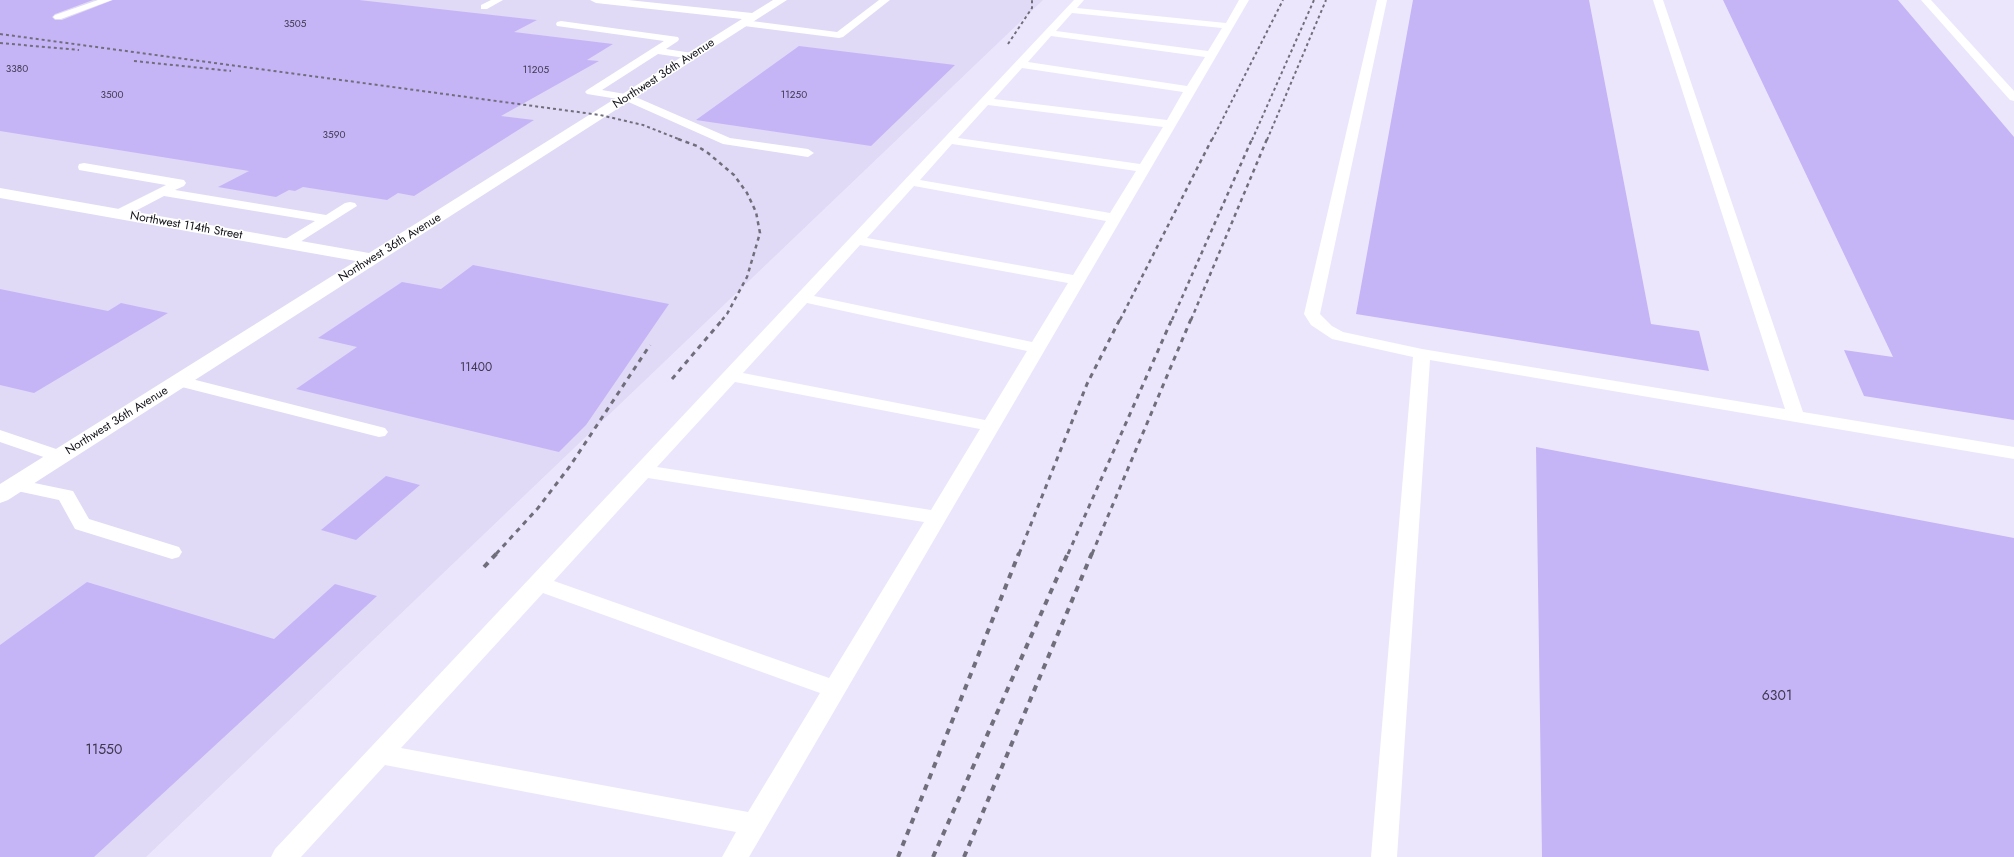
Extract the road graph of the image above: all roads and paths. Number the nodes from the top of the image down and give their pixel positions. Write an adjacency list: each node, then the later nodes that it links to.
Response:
1 (108, 0): 12 (lane)
2 (498, 0): 11 (lane)
3 (596, 0): 13 (street)
4 (781, 0): 13 (street, Northwest 36th Avenue)
5 (885, 0): 13 (lane)
6 (1244, 0): 15 (lane)
7 (1382, 0): 43 (lane)
8 (1658, 0): 46 (lane)
9 (1926, 0): 23 (lane)
10 (1075, 5): 15 (lane); 16 (lane)
11 (484, 7)
12 (58, 17)
13 (749, 20): 19 (street, Northwest 36th Avenue)
14 (561, 24): 17 (lane)
15 (1228, 26): 18 (lane)
16 (1049, 33): 18 (lane); 20 (lane)
17 (656, 51): 19 (lane); 22 (lane)
18 (1211, 55): 21 (lane)
19 (692, 56): 22 (street, Northwest 36th Avenue)
20 (1020, 64): 21 (lane); 24 (lane)
21 (1190, 90): 25 (lane)
22 (628, 97): 27 (lane); 39 (street, Northwest 36th Avenue)
23 (2014, 98)
24 (986, 101): 25 (lane); 26 (lane)
25 (1170, 124): 29 (lane)
26 (949, 140): 29 (lane); 30 (lane)
27 (808, 153)
28 (84, 167): 31 (lane)
29 (1144, 168): 35 (lane)
30 (910, 182): 35 (lane); 37 (lane)
31 (162, 192): 34 (lane); 36 (lane)
32 (0, 193): 34 (street, Northwest 114th Street)
33 (350, 206): 36 (lane)
34 (119, 214): 38 (street, Northwest 114th Street)
35 (1114, 218): 40 (lane)
36 (327, 219): 38 (lane)
37 (857, 240): 40 (lane); 41 (lane)
38 (287, 244): 39 (street, Northwest 114th Street)
39 (373, 259): 45 (street, Northwest 36th Avenue)
40 (1077, 280): 42 (lane)
41 (803, 298): 42 (lane); 44 (lane)
42 (1037, 348): 47 (lane)
43 (1422, 354): 46 (lane); 62 (lane)
44 (730, 376): 47 (lane); 52 (lane)
45 (180, 381): 48 (lane); 51 (street, Northwest 36th Avenue)
46 (1796, 417): 50 (lane)
47 (991, 426): 54 (lane)
48 (379, 432)
49 (0, 436): 51 (lane)
50 (2014, 453)
51 (61, 457): 53 (street, Northwest 36th Avenue)
52 (642, 471): 54 (lane); 56 (lane)
53 (8, 490): 55 (lane)
54 (936, 517): 57 (lane)
55 (172, 552)
56 (538, 583): 57 (lane); 58 (lane)
57 (834, 689): 59 (lane)
58 (379, 754): 59 (lane); 60 (lane)
59 (754, 824): 61 (lane)
60 (284, 857)
61 (735, 857)
62 (1384, 857)

